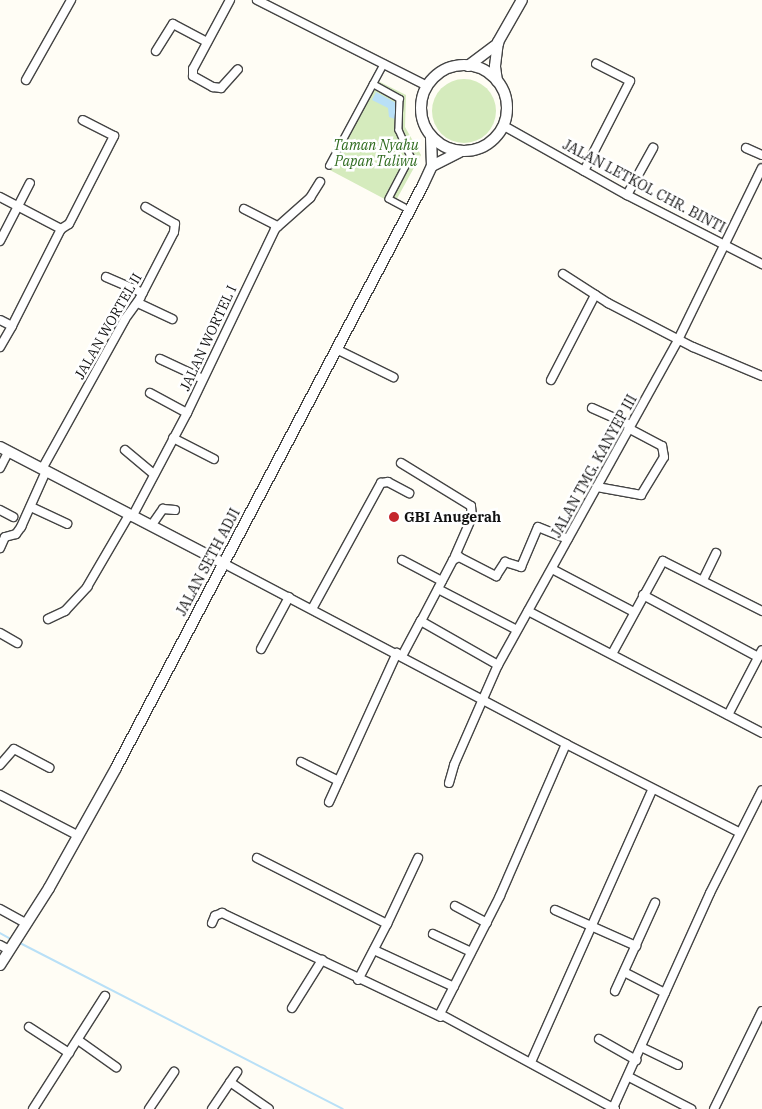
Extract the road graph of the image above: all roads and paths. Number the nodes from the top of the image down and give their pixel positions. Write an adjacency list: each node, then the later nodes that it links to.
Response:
1 (71, 0): 12 (street)
2 (230, 0): 5 (street)
3 (257, 0): 8 (street)
4 (522, 0): 6 (street)
5 (207, 42): 7 (street); 11 (street)
6 (498, 42): 10 (street); 13 (street)
7 (156, 51)
8 (384, 64): 14 (street); 15 (street)
9 (596, 64): 26 (street)
10 (468, 66): 13 (street); 15 (street)
11 (238, 69)
12 (26, 80)
13 (497, 80): 17 (street)
14 (373, 84): 23 (street); 33 (street)
15 (427, 86): 18 (street)
16 (83, 120): 36 (street)
17 (504, 126): 21 (street); 26 (street, JALAN LETKOL CHR. BINTI)
18 (431, 137): 21 (street); 24 (street)
19 (653, 148): 29 (street)
20 (746, 148): 22 (street)
21 (462, 152): 24 (street)
22 (762, 155)
23 (329, 166)
24 (432, 166): 50 (street, JALAN SETH ADJI)
25 (762, 168): 38 (street, JALAN TMG. KANYEP III)
26 (584, 171): 29 (street, JALAN LETKOL CHR. BINTI)
27 (320, 182): 35 (street, JALAN WORTEL I)
28 (30, 183): 31 (street)
29 (627, 195): 38 (street, JALAN LETKOL CHR. BINTI)
30 (0, 197): 31 (street)
31 (18, 207): 36 (street); 37 (street)
32 (146, 207): 42 (street, JALAN WORTEL II)
33 (404, 207)
34 (244, 209): 35 (street)
35 (278, 226): 54 (street, JALAN WORTEL I)
36 (62, 229): 47 (street)
37 (0, 241)
38 (726, 245): 39 (street, JALAN LETKOL CHR. BINTI); 48 (street, JALAN TMG. KANYEP III)
39 (762, 264)
40 (563, 274): 43 (street)
41 (106, 277): 42 (street)
42 (143, 293): 44 (street, JALAN WORTEL II)
43 (595, 294): 48 (street); 55 (street)
44 (138, 302): 46 (street); 66 (street, JALAN WORTEL II)
45 (0, 320): 47 (street)
46 (172, 320)
47 (12, 326): 49 (street)
48 (678, 340): 52 (street); 59 (street, JALAN TMG. KANYEP III)
49 (0, 347)
50 (336, 349): 53 (street); 83 (street, JALAN SETH ADJI)
51 (160, 359): 54 (street)
52 (762, 376)
53 (393, 377)
54 (202, 378): 58 (street, JALAN WORTEL I)
55 (551, 380)
56 (150, 393): 58 (street)
57 (592, 408): 59 (street)
58 (187, 412): 60 (street, JALAN WORTEL I)
59 (629, 426): 68 (street, JALAN TMG. KANYEP III); 68 (street)
60 (173, 438): 63 (street); 67 (street, JALAN WORTEL I)
61 (4, 449): 65 (street); 66 (street)
62 (125, 450): 67 (street)
63 (214, 459)
64 (401, 463): 81 (street)
65 (1, 465)
66 (44, 470): 70 (street, JALAN WORTEL II); 73 (street)
67 (154, 474): 73 (street, JALAN WORTEL I)
68 (597, 487): 78 (street, JALAN TMG. KANYEP III)
69 (409, 493): 90 (street)
70 (31, 507): 75 (street); 77 (street, JALAN WORTEL II)
71 (0, 510): 74 (street)
72 (175, 510): 76 (street)
73 (130, 516): 76 (street); 94 (street, JALAN WORTEL I)
74 (12, 517)
75 (67, 524)
76 (151, 526): 83 (street)
77 (3, 536): 79 (street, JALAN WORTEL II)
78 (568, 539): 81 (street); 84 (street, JALAN TMG. KANYEP III)
79 (2, 551)
80 (716, 553): 85 (street)
81 (456, 556): 86 (street)
82 (402, 560): 86 (street)
83 (223, 563): 89 (street); 119 (street, JALAN SETH ADJI)
84 (552, 569): 91 (street, JALAN TMG. KANYEP III); 93 (street)
85 (702, 580): 88 (street); 92 (street)
86 (442, 581): 87 (street)
87 (438, 589): 95 (street); 96 (street)
88 (643, 595): 93 (street); 101 (street)
89 (289, 597): 90 (street); 99 (street)
90 (312, 609): 102 (street)
91 (528, 611): 96 (street, JALAN TMG. KANYEP III); 100 (street)
92 (762, 611)
93 (634, 612): 100 (street)
94 (48, 619)
95 (421, 621): 102 (street); 103 (street)
96 (517, 630): 103 (street, JALAN TMG. KANYEP III)
97 (0, 633): 98 (street)
98 (18, 642)
99 (261, 649)
100 (612, 654): 105 (street)
101 (760, 654): 105 (street)
102 (399, 655): 104 (street); 111 (street)
103 (498, 665): 104 (street, JALAN TMG. KANYEP III)
104 (483, 698): 107 (street); 112 (street, JALAN TMG. KANYEP III)
105 (728, 715): 106 (street)
106 (761, 731)
107 (566, 744): 113 (street); 128 (street)
108 (301, 762): 111 (street)
109 (0, 765): 110 (street)
110 (49, 768)
111 (339, 781): 116 (street)
112 (449, 783)
113 (652, 790): 118 (street); 130 (street)
114 (762, 790): 117 (street)
115 (0, 795): 119 (street)
116 (329, 802)
117 (759, 804): 118 (street)
118 (739, 832): 142 (street)
119 (77, 835): 126 (street, JALAN SETH ADJI)
120 (257, 858): 129 (street)
121 (418, 858): 129 (street)
122 (655, 903): 132 (street)
123 (455, 906): 128 (street)
124 (0, 909): 126 (street)
125 (555, 910): 130 (street)
126 (25, 923): 133 (street, JALAN SETH ADJI)
127 (212, 923): 136 (street)
128 (487, 923): 135 (street)
129 (387, 924): 134 (street)
130 (592, 925): 132 (street); 153 (street)
131 (433, 934): 135 (street)
132 (636, 946): 138 (street)
133 (7, 947): 137 (street, JALAN SETH ADJI)
134 (374, 950): 139 (street); 140 (street)
135 (471, 952): 140 (street)
136 (322, 960): 139 (street); 144 (street)
137 (0, 965)
138 (624, 972): 141 (street); 142 (street)
139 (358, 980): 146 (street)
140 (454, 987): 146 (street)
141 (615, 991)
142 (665, 993): 150 (street)
143 (105, 996): 149 (street)
144 (292, 1008)
145 (762, 1011): 166 (street)
146 (441, 1017): 153 (street)
147 (29, 1027): 151 (street)
148 (599, 1039): 152 (street)
149 (78, 1040): 151 (street); 155 (street)
150 (641, 1047): 152 (street); 154 (street)
151 (69, 1053): 161 (street)
152 (636, 1060): 158 (street)
153 (531, 1062): 160 (street)
154 (678, 1065)
155 (116, 1067)
156 (174, 1072): 162 (street)
157 (236, 1072): 159 (street)
158 (629, 1077): 160 (street); 165 (street)
159 (230, 1082): 163 (street); 164 (street)
160 (614, 1108)
161 (33, 1109)
162 (149, 1109)
163 (212, 1109)
164 (269, 1109)
165 (691, 1109)
166 (714, 1109)

